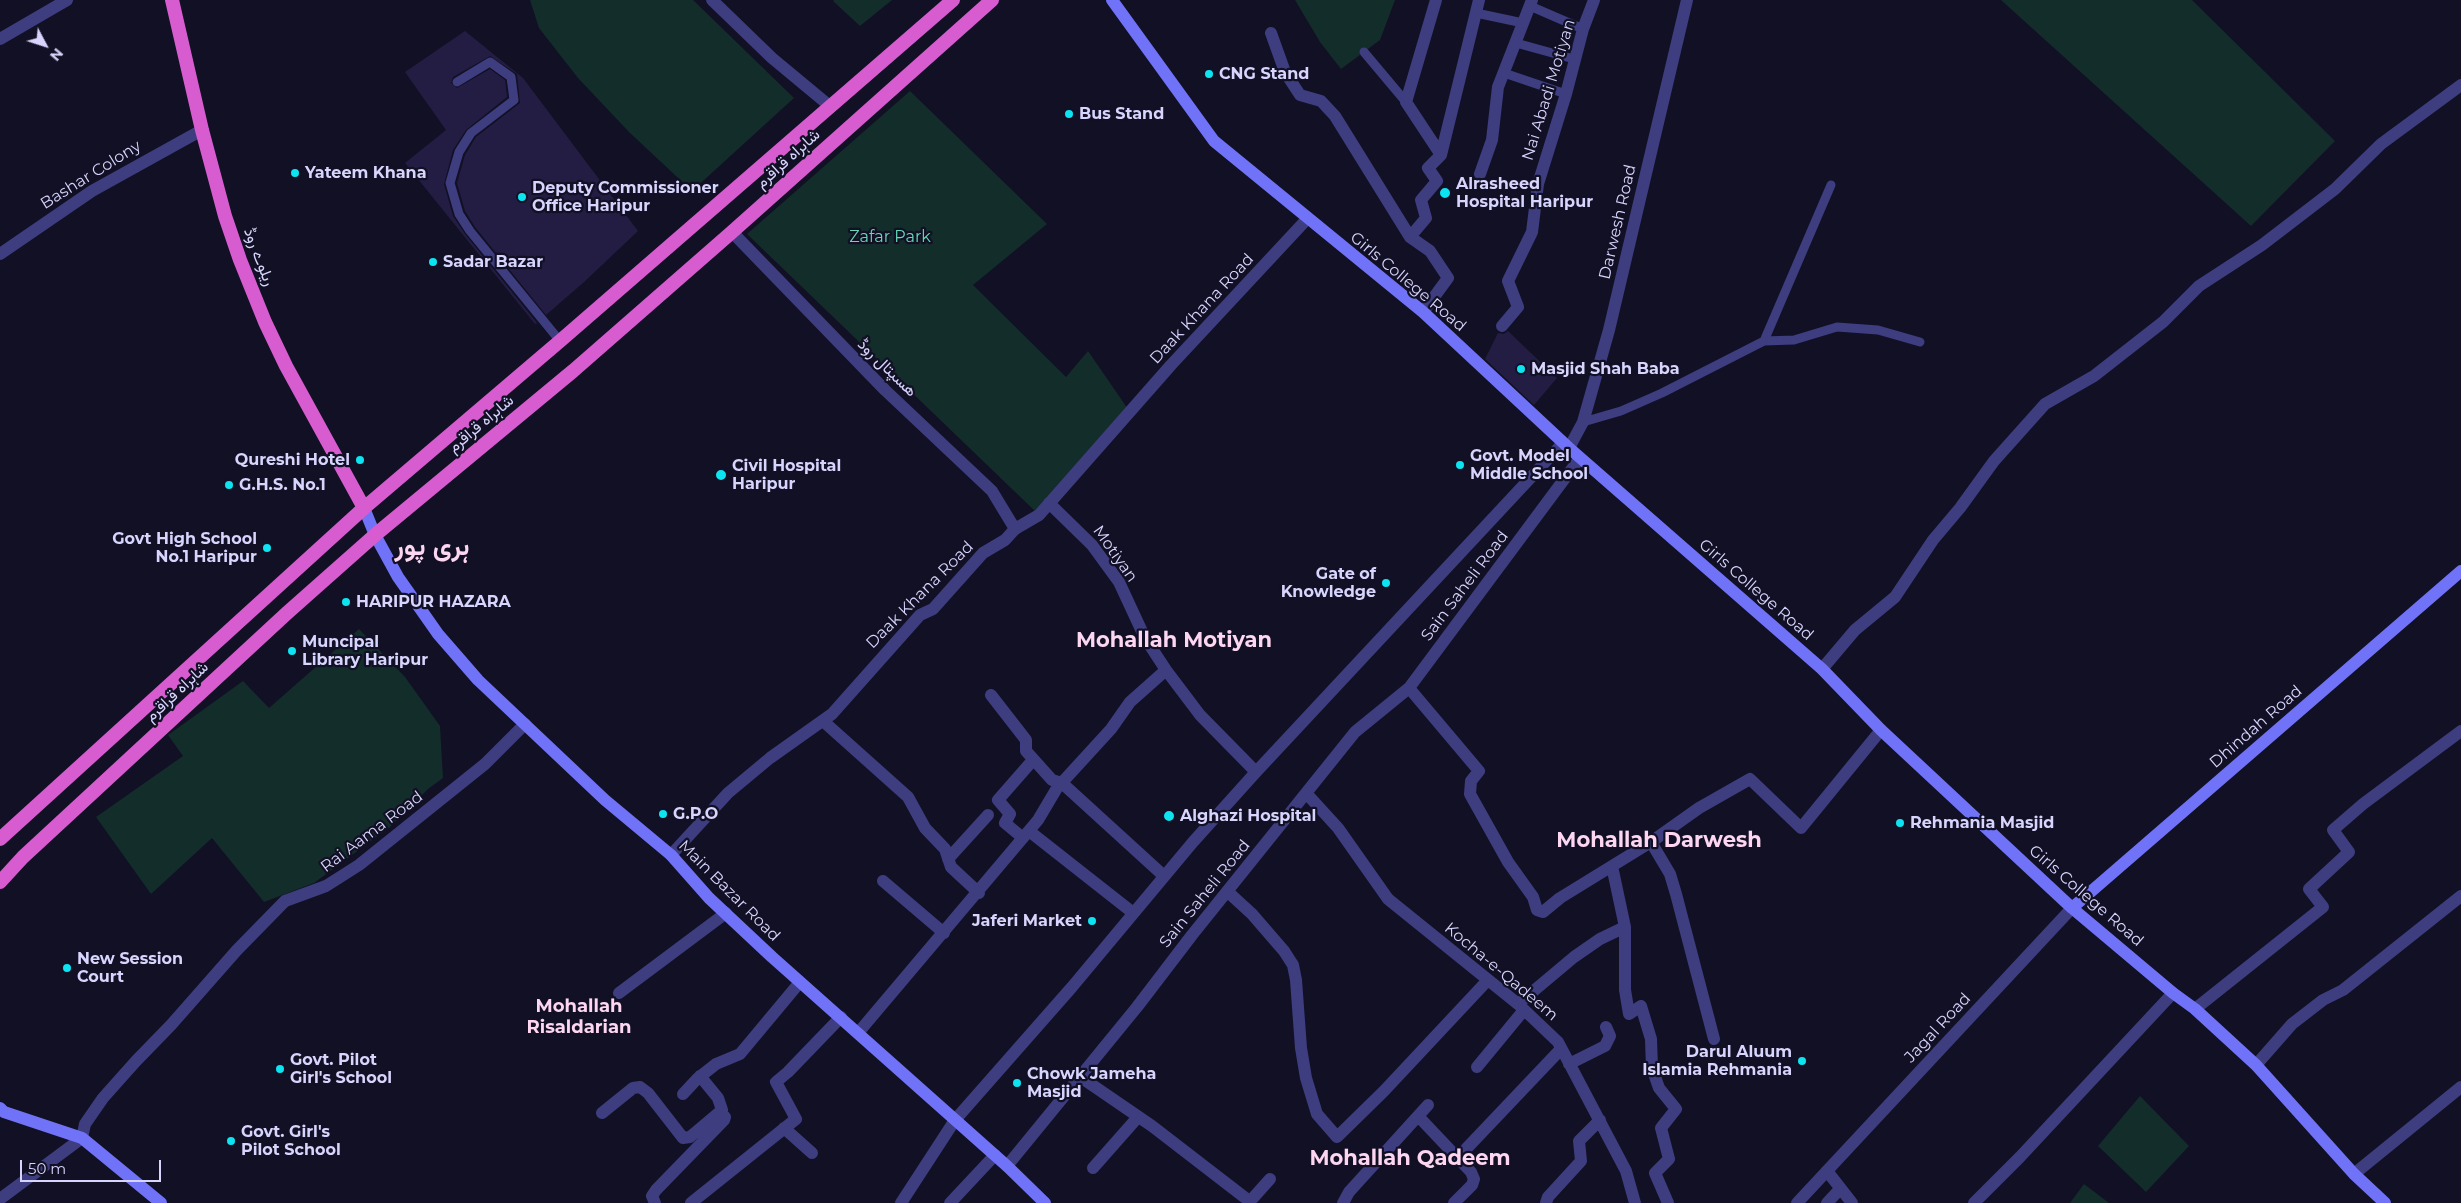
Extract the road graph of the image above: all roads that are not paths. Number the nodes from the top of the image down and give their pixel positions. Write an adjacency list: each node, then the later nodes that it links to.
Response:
1 (67, 0): 16 (street)
2 (172, 0): 26 (highway, ریلوے روڈ)
3 (712, 0): 25 (street)
4 (953, 0): 25 (highway, شاہراہ قراقرم)
5 (992, 0): 31 (highway, شاہراہ قراقرم)
6 (1112, 0): 30 (main road, Girls College Road)
7 (1436, 0): 24 (street)
8 (1479, 0): 12 (street)
9 (1594, 0): 14 (street, Nai Abadi Motiyan)
10 (1688, 0): 39 (street, Darwesh Road)
11 (1531, 3): 13 (street); 14 (lane)
12 (1476, 13): 13 (lane); 27 (street)
13 (1523, 23): 17 (street)
14 (1583, 29): 19 (street, Nai Abadi Motiyan)
15 (1271, 33): 32 (street)
16 (0, 38)
17 (1516, 43): 19 (lane); 20 (street)
18 (1364, 52): 24 (lane)
19 (1574, 59): 23 (street, Nai Abadi Motiyan)
20 (1504, 73): 23 (lane); 28 (street)
21 (458, 82): 36 (lane)
22 (2461, 85): 47 (street)
23 (1566, 94): 35 (street, Nai Abadi Motiyan)
24 (1406, 102): 27 (street)
25 (831, 107): 36 (highway, شاہراہ قراقرم)
26 (202, 130): 33 (street, Bashar Colony); 43 (highway, ریلوے روڈ)
27 (1441, 156): 32 (street)
28 (1480, 174)
29 (1831, 185): 37 (lane)
30 (1307, 219): 34 (main road, Girls College Road); 42 (street, Daak Khana Road)
31 (732, 232): 44 (street, ھسپتال روڈ); 45 (highway, شاہراہ قراقرم)
32 (1410, 237): 34 (street)
33 (0, 254)
34 (1423, 312): 40 (main road, Girls College Road)
35 (1502, 326)
36 (560, 341): 43 (highway, شاہراہ قراقرم)
37 (1764, 341): 38 (lane); 39 (lane)
38 (1920, 342)
39 (1583, 422): 40 (street, Darwesh Road)
40 (1566, 446): 41 (main road, Girls College Road); 56 (street, Sain Saheli Road)
41 (1580, 458): 47 (main road, Girls College Road); 49 (street, Sain Saheli Road)
42 (1049, 504): 44 (street, Daak Khana Road); 48 (street, Motiyan)
43 (364, 508): 45 (main road, Main Bazar Road); 61 (highway, شاہراہ قراقرم)
44 (1015, 529): 51 (street, Daak Khana Road)
45 (375, 535): 52 (main road, Main Bazar Road); 68 (highway, شاہراہ قراقرم)
46 (2461, 571): 72 (main road, Dhindah Road)
47 (1822, 669): 53 (main road, Girls College Road)
48 (1166, 670): 56 (street, Motiyan); 57 (street)
49 (1409, 688): 58 (street, Sain Saheli Road); 65 (street)
50 (991, 695): 55 (street)
51 (823, 721): 63 (street, Daak Khana Road); 64 (street)
52 (525, 724): 63 (main road, Main Bazar Road); 104 (street, Rai Aama Road)
53 (1880, 730): 62 (street); 72 (main road, Girls College Road)
54 (2461, 731): 82 (street)
55 (1033, 760): 57 (street); 60 (street)
56 (1256, 772): 66 (street, Sain Saheli Road)
57 (1062, 783): 60 (street); 66 (street)
58 (1306, 793): 69 (street, Sain Saheli Road); 77 (street, Kocha-e-Qadeem)
59 (988, 815): 64 (street)
60 (1026, 834): 70 (street); 73 (street)
61 (0, 839)
62 (1651, 842): 65 (street); 86 (street)
63 (671, 854): 74 (main road, Main Bazar Road)
64 (948, 859): 70 (street)
65 (1612, 866): 75 (street)
66 (1164, 876): 73 (street, Sain Saheli Road)
67 (883, 881): 76 (street)
68 (0, 882)
69 (1228, 892): 77 (street); 92 (street, Sain Saheli Road)
70 (979, 893): 76 (street)
71 (2461, 896): 89 (street)
72 (2072, 908): 80 (main road, Girls College Road); 110 (street, Jagal Road)
73 (1132, 912): 101 (street, Sain Saheli Road)
74 (726, 914): 78 (main road, Main Bazar Road); 79 (street)
75 (1624, 927): 81 (street); 125 (street)
76 (944, 933): 85 (street)
77 (1487, 981): 81 (street, Kocha-e-Qadeem)
78 (800, 982): 83 (main road, Main Bazar Road); 91 (street)
79 (619, 993)
80 (2173, 993): 82 (main road, Girls College Road); 129 (street)
81 (1521, 1007): 87 (street, Kocha-e-Qadeem); 90 (street)
82 (2195, 1009): 89 (main road, Girls College Road)
83 (841, 1017): 85 (main road, Main Bazar Road); 103 (street)
84 (1606, 1027): 88 (street)
85 (858, 1033): 101 (main road, Main Bazar Road)
86 (1714, 1039)
87 (1561, 1049): 88 (street, Kocha-e-Qadeem); 105 (street)
88 (1569, 1064): 102 (street, Kocha-e-Qadeem)
89 (2256, 1065): 111 (main road, Girls College Road)
90 (1477, 1067)
91 (700, 1076): 94 (street); 97 (street)
92 (1080, 1076): 100 (street); 108 (street, Sain Saheli Road)
93 (2461, 1087): 111 (street)
94 (683, 1094)
95 (1428, 1105): 99 (street)
96 (0, 1108): 104 (main road)
97 (720, 1112): 98 (street); 116 (street)
98 (602, 1113)
99 (1418, 1116): 121 (street); 122 (street)
100 (1138, 1117): 109 (street); 112 (street)
101 (955, 1120): 107 (main road, Main Bazar Road); 118 (street, Sain Saheli Road)
102 (1600, 1120): 123 (street); 124 (street, Kocha-e-Qadeem)
103 (784, 1128): 106 (street); 117 (street)
104 (82, 1138): 114 (street); 115 (main road)
105 (1466, 1149)
106 (812, 1153)
107 (995, 1155): 108 (main road, Main Bazar Road); 119 (street)
108 (1007, 1166): 120 (main road, Main Bazar Road)
109 (1092, 1168)
110 (1827, 1171): 113 (street); 126 (street, Jagal Road)
111 (2354, 1174): 130 (main road, Girls College Road)
112 (1270, 1178)
113 (1840, 1189): 127 (street); 128 (street)
114 (0, 1199)
115 (161, 1203)
116 (655, 1203)
117 (691, 1203)
118 (901, 1203)
119 (950, 1203)
120 (1045, 1203)
121 (1343, 1203)
122 (1454, 1203)
123 (1546, 1203)
124 (1635, 1203)
125 (1668, 1203)
126 (1797, 1203)
127 (1827, 1203)
128 (1852, 1203)
129 (1974, 1203)
130 (2385, 1203)

